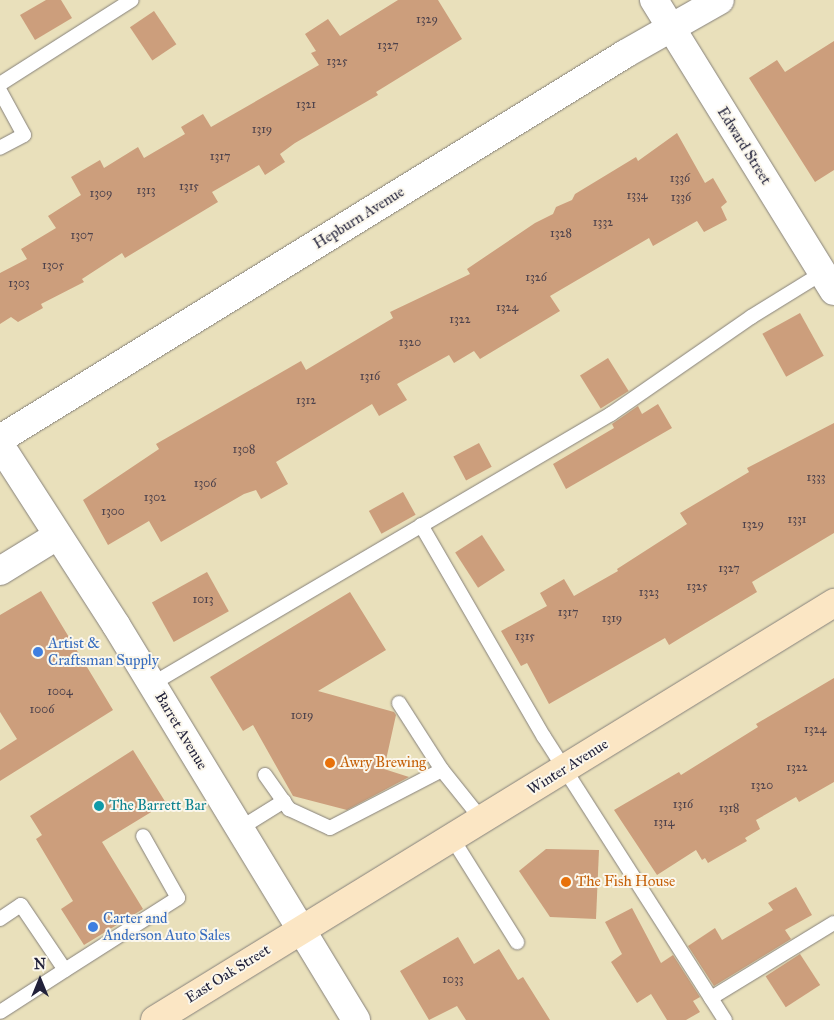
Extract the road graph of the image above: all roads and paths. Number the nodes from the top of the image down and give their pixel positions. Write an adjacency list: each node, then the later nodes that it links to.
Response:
1 (132, 0): 5 (lane)
2 (654, 0): 4 (street, Edward Street)
3 (720, 0): 4 (street, Hepburn Avenue)
4 (671, 28): 8 (street, Edward Street); 9 (street, Hepburn Avenue)
5 (0, 84)
6 (0, 91): 7 (lane)
7 (0, 148)
8 (830, 276): 11 (lane)
9 (0, 439)
10 (0, 445): 12 (street, Barret Avenue)
11 (421, 526): 15 (lane); 17 (lane)
12 (58, 536): 13 (street); 15 (street, Barret Avenue)
13 (0, 571)
14 (834, 603): 17 (main road, Winter Avenue)
15 (152, 684): 22 (street, Barret Avenue)
16 (399, 703): 18 (lane)
17 (567, 768): 21 (main road, Winter Avenue); 30 (lane)
18 (442, 770): 20 (lane); 21 (lane)
19 (265, 775): 20 (lane)
20 (284, 801): 22 (lane)
21 (482, 820): 24 (main road, Winter Avenue)
22 (239, 829): 27 (street, Barret Avenue)
23 (143, 836): 29 (lane)
24 (452, 838): 27 (main road, Winter Avenue); 28 (lane)
25 (0, 919): 29 (lane)
26 (834, 924): 30 (lane)
27 (300, 929): 32 (main road, East Oak Street); 33 (street, Barret Avenue)
28 (517, 942)
29 (65, 970): 31 (lane)
30 (712, 998): 34 (lane)
31 (0, 1012)
32 (155, 1020)
33 (356, 1020)
34 (725, 1020)

